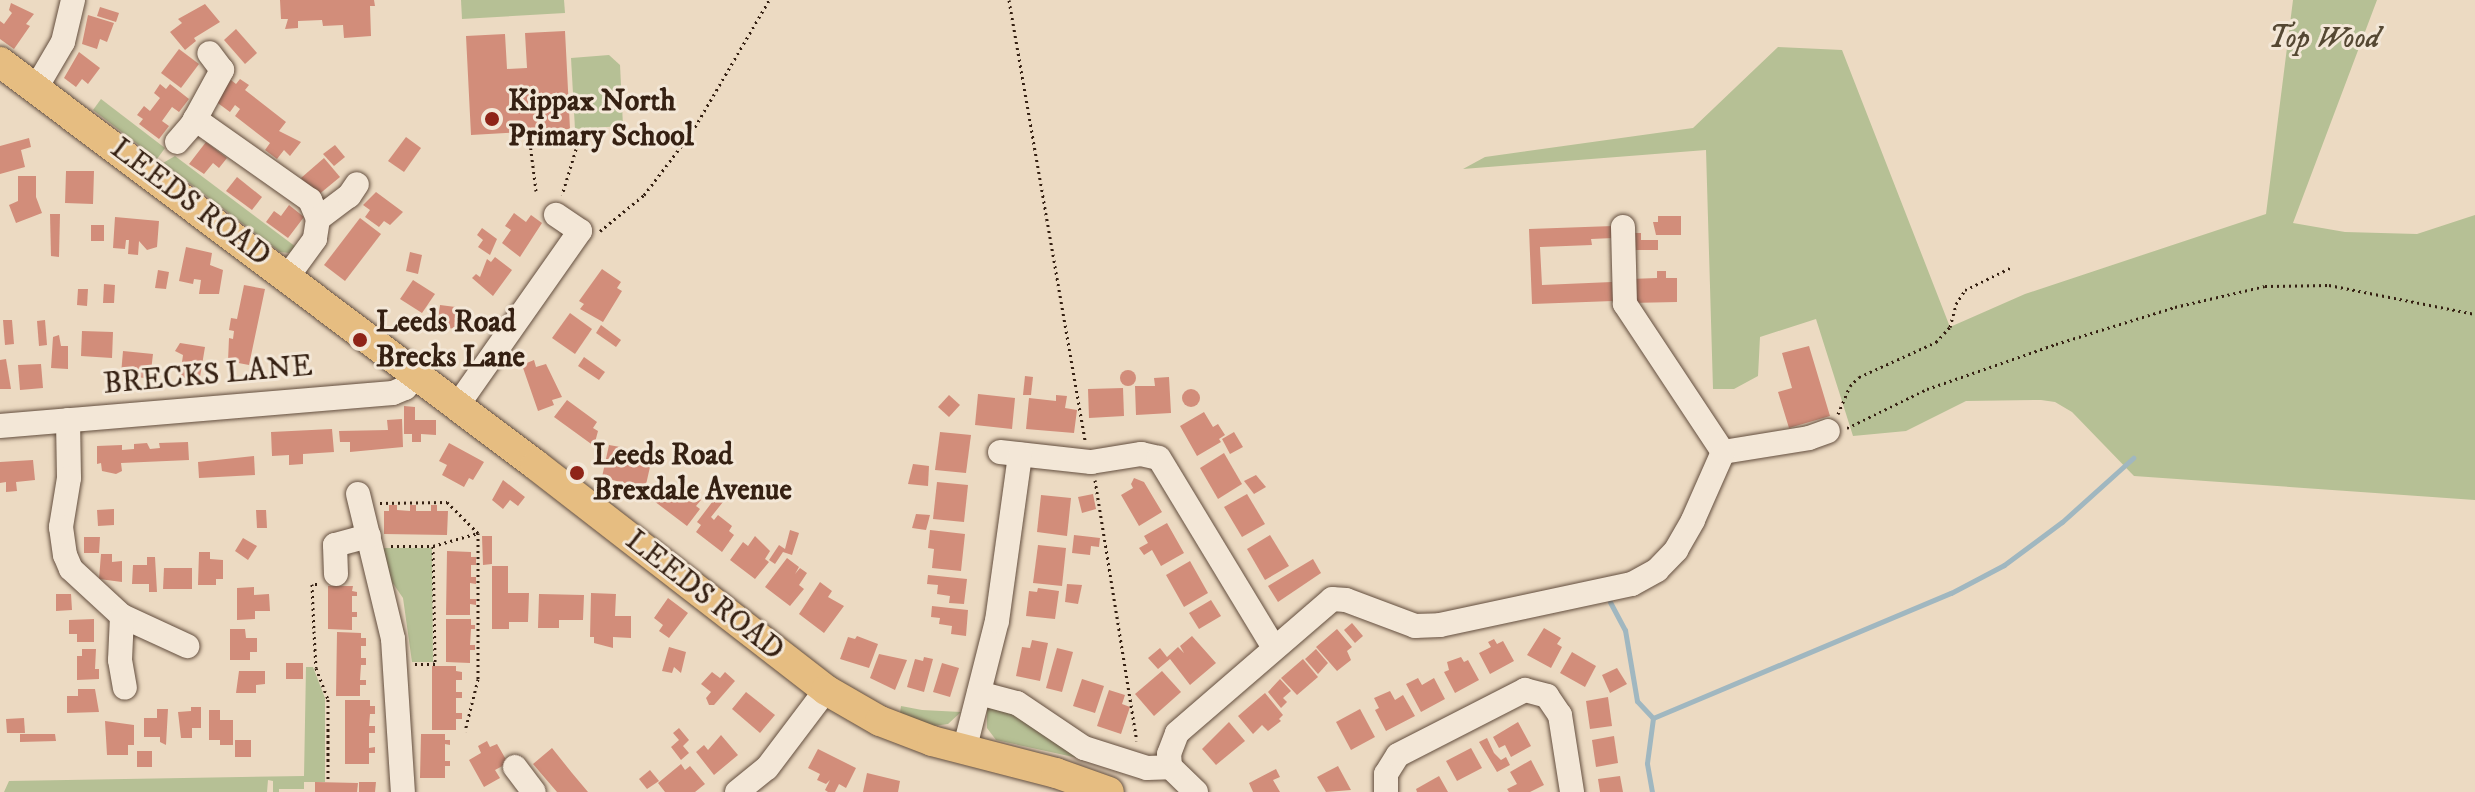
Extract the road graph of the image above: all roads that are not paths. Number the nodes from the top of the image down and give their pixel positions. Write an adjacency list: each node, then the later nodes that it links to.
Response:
1 (73, 0): 4 (street)
2 (209, 53): 5 (street)
3 (0, 62): 4 (main road, LEEDS ROAD)
4 (36, 88): 11 (main road, LEEDS ROAD)
5 (195, 119): 6 (street); 9 (street)
6 (177, 142)
7 (357, 184): 9 (street)
8 (558, 211): 13 (street)
9 (318, 219): 11 (street)
10 (1623, 227): 17 (street)
11 (288, 276): 12 (main road, LEEDS ROAD)
12 (416, 376): 13 (main road, LEEDS ROAD); 14 (street, BRECKS LANE)
13 (457, 406): 25 (main road, LEEDS ROAD)
14 (68, 420): 15 (street, BRECKS LANE); 21 (street)
15 (0, 426)
16 (1828, 431): 17 (street)
17 (1723, 452): 23 (street)
18 (359, 499): 19 (street)
19 (370, 541): 20 (street); 30 (street)
20 (331, 579)
21 (122, 616): 22 (street); 24 (street)
22 (187, 646)
23 (1274, 648): 26 (street); 29 (street)
24 (125, 688)
25 (826, 690): 27 (main road, LEEDS ROAD); 32 (street)
26 (979, 693): 27 (street); 29 (street)
27 (964, 751): 33 (main road, LEEDS ROAD)
28 (515, 767): 31 (street)
29 (1170, 767): 34 (street)
30 (403, 792)
31 (534, 792)
32 (737, 792)
33 (1109, 792)
34 (1196, 792)
35 (1386, 792): 36 (street)
36 (1572, 792)

